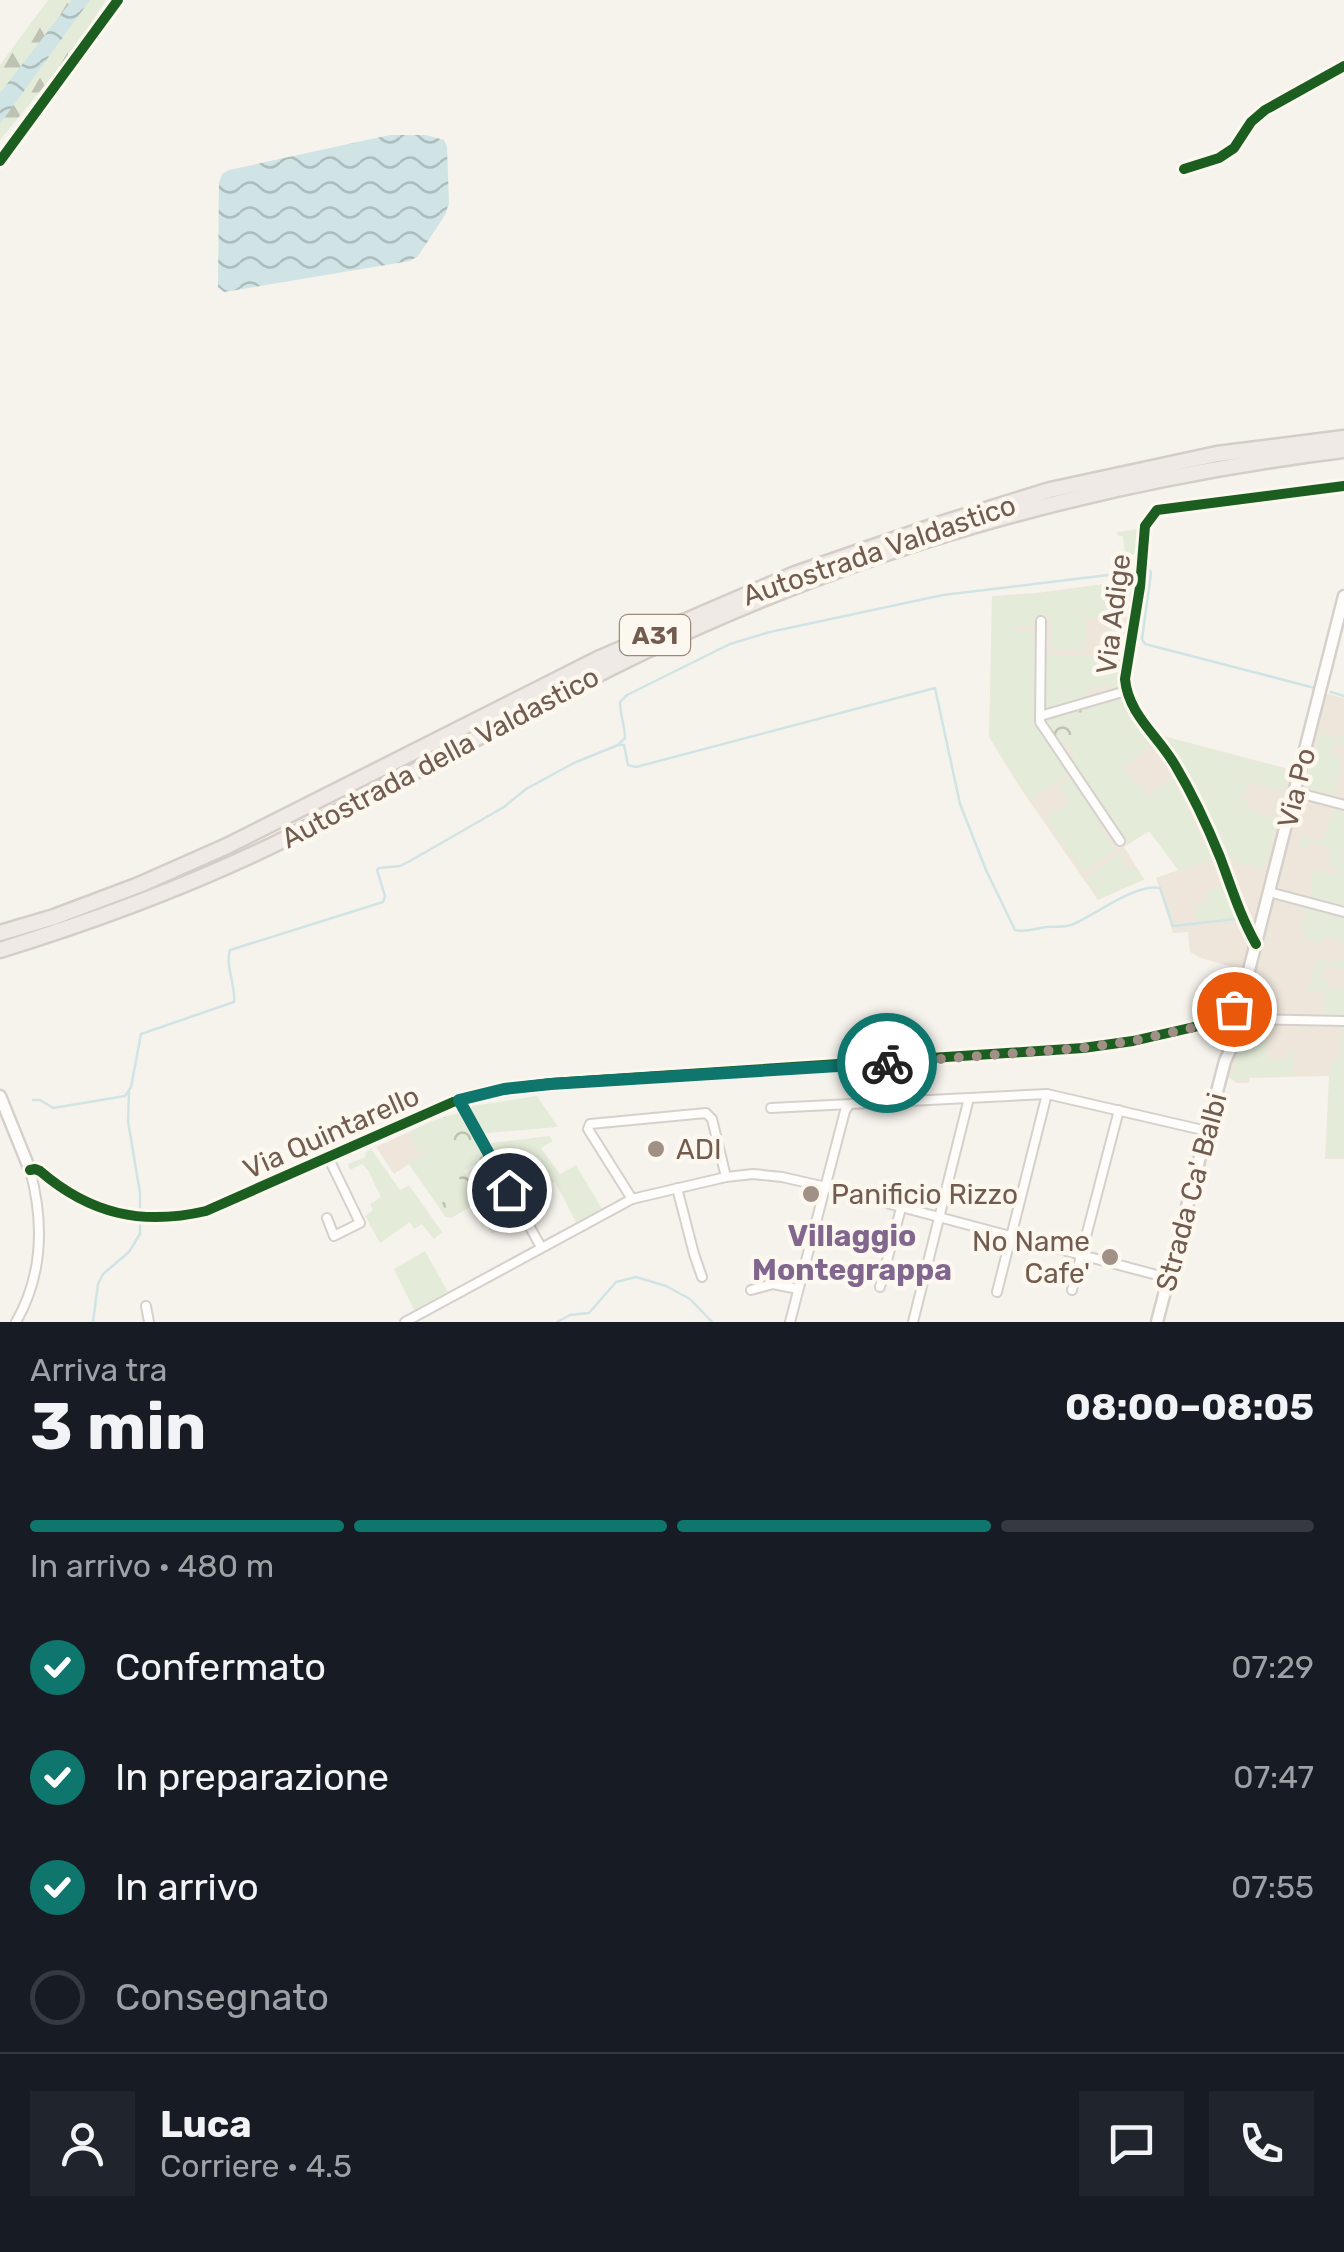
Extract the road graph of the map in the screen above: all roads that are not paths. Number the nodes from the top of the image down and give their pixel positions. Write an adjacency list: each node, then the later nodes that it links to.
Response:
1 (1344, 66): 2 (street)
2 (1184, 170)
3 (1344, 438): 15 (highway, Autostrada Valdastico / A31)
4 (1344, 450): 17 (highway, Autostrada della Valdastico / A31)
5 (1344, 486): 8 (street, Via Adige)
6 (1344, 596): 10 (street, Via Po)
7 (1041, 621): 9 (street)
8 (1126, 690): 9 (street); 16 (street, Via Adige)
9 (1040, 716): 12 (street)
10 (1295, 792): 11 (street); 13 (street, Via Po)
11 (1344, 804)
12 (1120, 840)
13 (1269, 892): 14 (street); 16 (street, Via Po)
14 (1344, 912)
15 (0, 933)
16 (1256, 944): 19 (street, Via Po)
17 (0, 950)
18 (1344, 1021): 19 (street)
19 (1234, 1025): 20 (street, Via Quintarello); 21 (street); 22 (street, Strada Ca' Balbi)
20 (1200, 1026): 21 (street, Via Quintarello); 26 (street, Via Quintarello)
21 (1223, 1034): 22 (street, Strada Ca' Balbi)
22 (1225, 1062): 30 (street, Strada Ca' Balbi)
23 (1047, 1094): 25 (street); 29 (street); 40 (street)
24 (0, 1096): 32 (street)
25 (969, 1098): 27 (street); 38 (street)
26 (459, 1100): 31 (street, Via Quintarello); 41 (street)
27 (849, 1105): 28 (street); 34 (street)
28 (771, 1108)
29 (1119, 1110): 30 (street); 42 (street)
30 (1207, 1130): 44 (street, Strada Ca' Balbi)
31 (329, 1158): 32 (street, Via Quintarello); 39 (street)
32 (30, 1170): 51 (street)
33 (726, 1177): 34 (street); 35 (street); 36 (street)
34 (826, 1187): 37 (street); 46 (street)
35 (677, 1188): 36 (street); 43 (street)
36 (632, 1199): 41 (street)
37 (901, 1208): 38 (street); 45 (street)
38 (939, 1217): 40 (street); 55 (street)
39 (327, 1218)
40 (1011, 1236): 42 (street); 49 (street)
41 (541, 1247): 53 (street)
42 (1082, 1254): 44 (street); 48 (street)
43 (702, 1277)
44 (1168, 1278): 56 (street, Strada Ca' Balbi)
45 (880, 1287)
46 (798, 1289): 47 (street); 54 (street)
47 (752, 1290)
48 (1072, 1290)
49 (997, 1292)
50 (146, 1306): 52 (street)
51 (16, 1322)
52 (149, 1322)
53 (405, 1322)
54 (790, 1322)
55 (913, 1322)
56 (1157, 1322)

